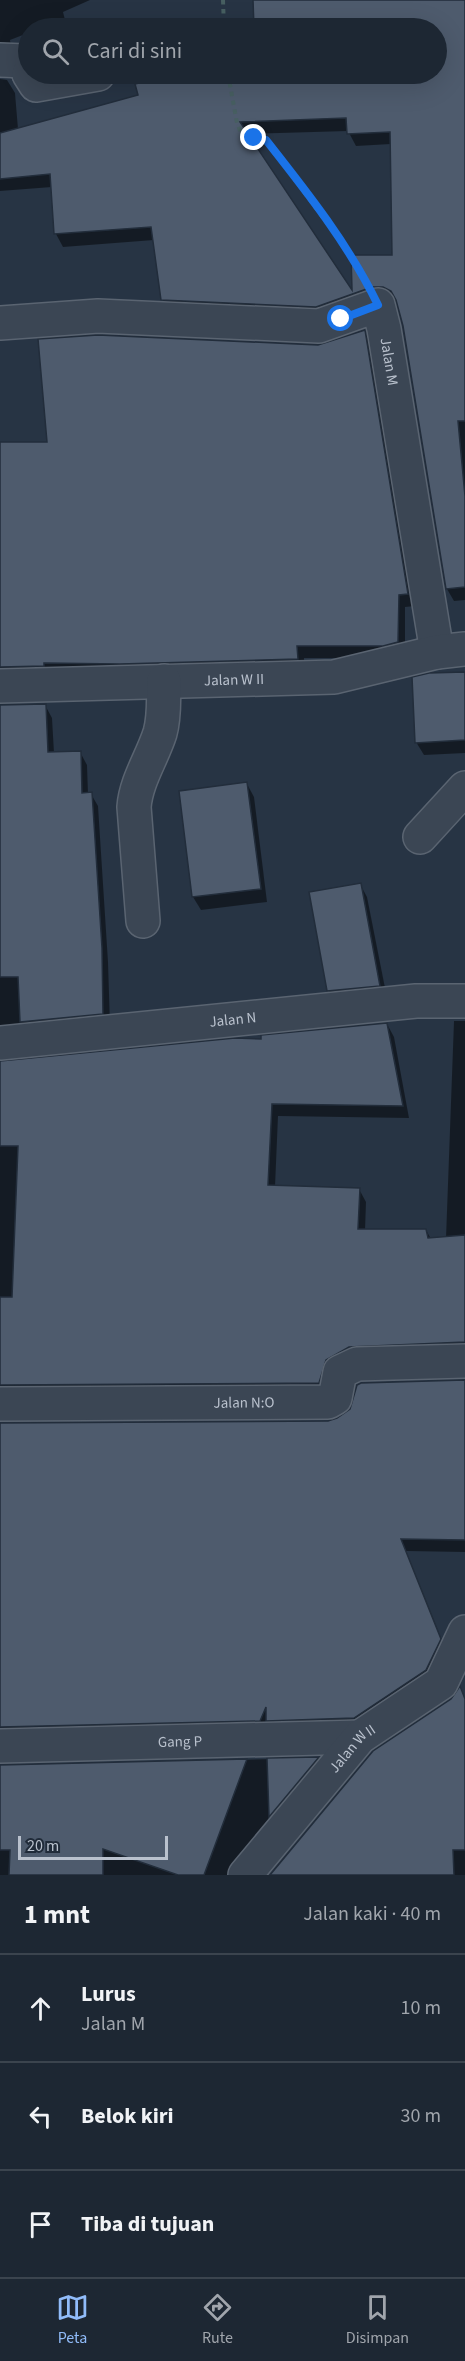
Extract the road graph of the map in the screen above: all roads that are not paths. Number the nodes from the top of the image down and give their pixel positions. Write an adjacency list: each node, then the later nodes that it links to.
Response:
1 (0, 60): 2 (street)
2 (18, 61)
3 (0, 323): 4 (street, Jalan M)
4 (451, 651): 5 (street, Jalan W II)
5 (164, 681): 6 (street, Jalan W II); 9 (street)
6 (0, 686)
7 (465, 788): 8 (street)
8 (420, 837)
9 (143, 921)
10 (465, 1001): 11 (street, Jalan N)
11 (0, 1043)
12 (465, 1361): 13 (street, Jalan N:O)
13 (0, 1404)
14 (465, 1632): 15 (street, Jalan W II)
15 (453, 1684): 16 (street, Jalan W II)
16 (360, 1737): 17 (street, Gang P); 18 (street, Jalan W II)
17 (0, 1746)
18 (245, 1875)

